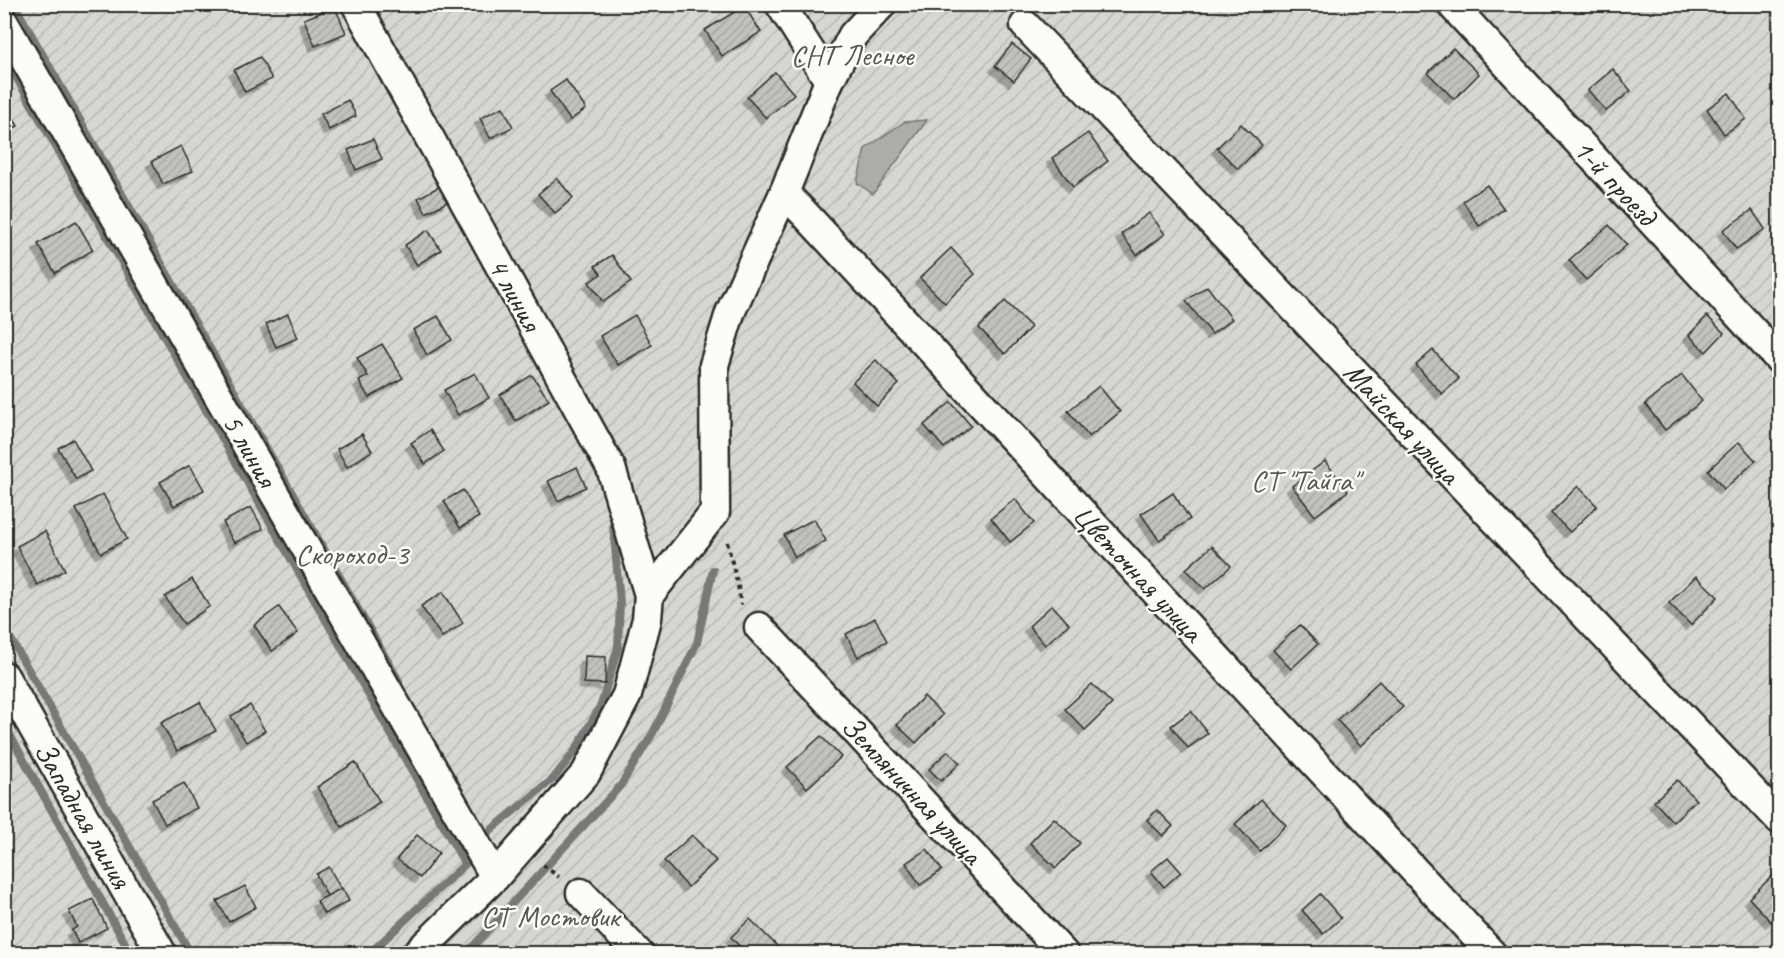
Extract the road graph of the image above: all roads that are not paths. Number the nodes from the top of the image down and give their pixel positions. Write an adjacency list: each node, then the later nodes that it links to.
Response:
1 (356, 4): 10 (street, 4 линия)
2 (780, 4): 7 (street)
3 (882, 4): 7 (street)
4 (1450, 4): 9 (street, 1-й проезд)
5 (4, 23): 14 (street, 5 линия)
6 (1025, 25): 13 (street, Майская улица)
7 (829, 81): 8 (street)
8 (784, 193): 10 (street); 20 (street, Цветочная улица)
9 (1779, 360)
10 (649, 595): 14 (street)
11 (759, 627): 19 (street, Земляничная улица)
12 (4, 676): 16 (street, Западная линия)
13 (1779, 820)
14 (495, 877): 17 (street)
15 (581, 893): 18 (street)
16 (162, 954)
17 (416, 954)
18 (639, 954)
19 (1064, 954)
20 (1492, 954)

